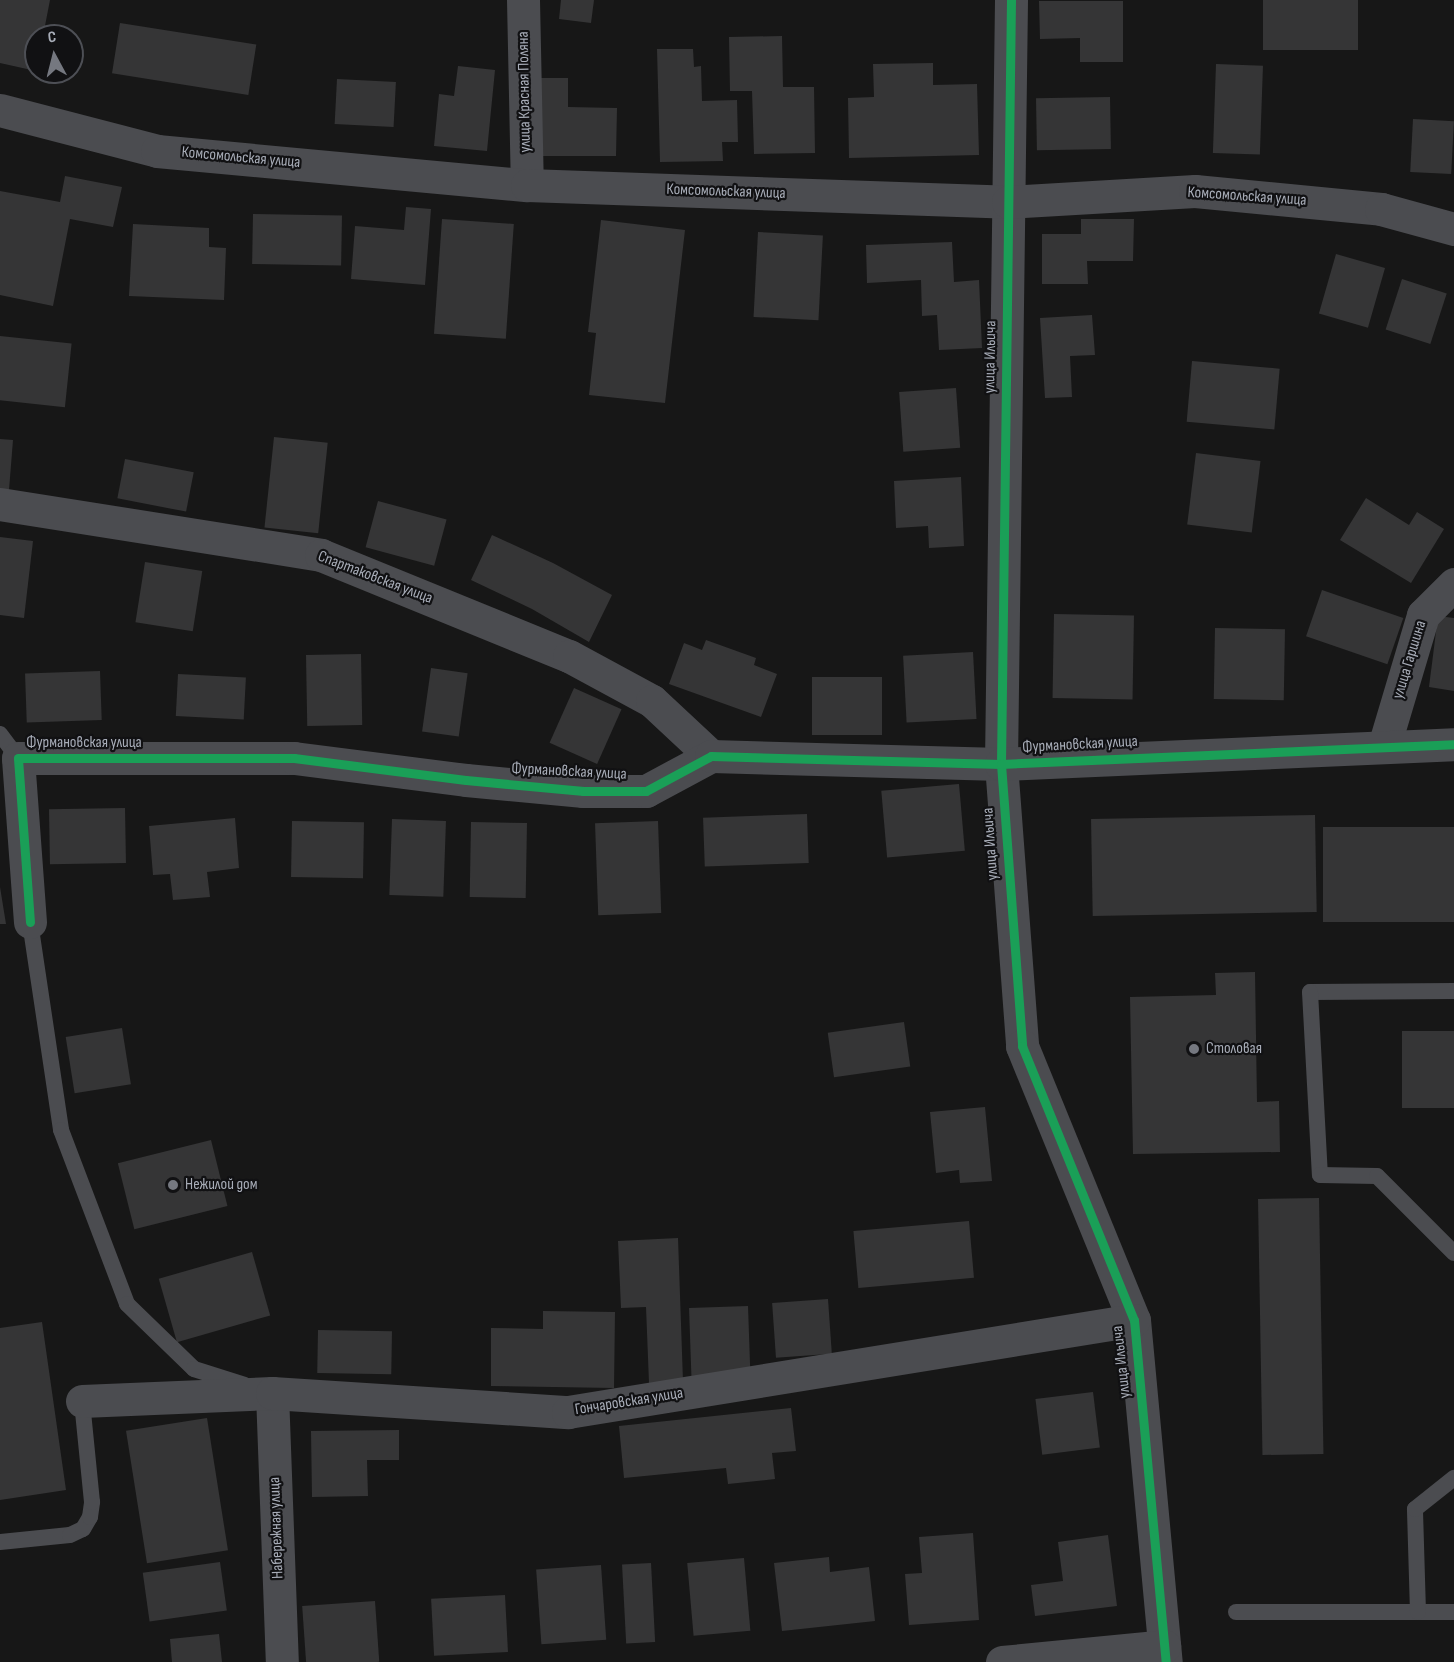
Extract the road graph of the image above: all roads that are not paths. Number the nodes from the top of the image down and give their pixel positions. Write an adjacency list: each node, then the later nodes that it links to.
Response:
1 (523, 0): 4 (street, улица Красная Поляна)
2 (1011, 0): 5 (street, улица Ильича)
3 (0, 110): 4 (street, Комсомольская улица)
4 (527, 184): 5 (street, Комсомольская улица)
5 (1008, 202): 6 (street, Комсомольская улица); 13 (street, улица Ильича)
6 (1454, 228)
7 (0, 504): 12 (street, Спартаковская улица)
8 (1454, 584): 11 (street, улица Гаршина)
9 (1454, 744): 11 (street, Фурмановская улица)
10 (9, 746): 12 (street, Фурмановская улица); 14 (street, Фурмановская улица)
11 (1384, 746): 13 (street, Фурмановская улица)
12 (711, 756): 13 (street, Фурмановская улица)
13 (1001, 764): 17 (street, улица Ильича)
14 (30, 922): 18 (lane)
15 (1454, 991): 16 (lane)
16 (1454, 1253)
17 (1134, 1320): 18 (street, Гончаровская улица); 25 (street, улица Ильича)
18 (272, 1393): 19 (street, Гончаровская улица); 26 (street, Набережная улица)
19 (82, 1401): 21 (lane)
20 (1454, 1478): 23 (lane)
21 (0, 1542)
22 (1236, 1612): 23 (lane)
23 (1418, 1612): 24 (lane)
24 (1454, 1612)
25 (1165, 1654): 27 (street)
26 (282, 1662)
27 (1002, 1662)

